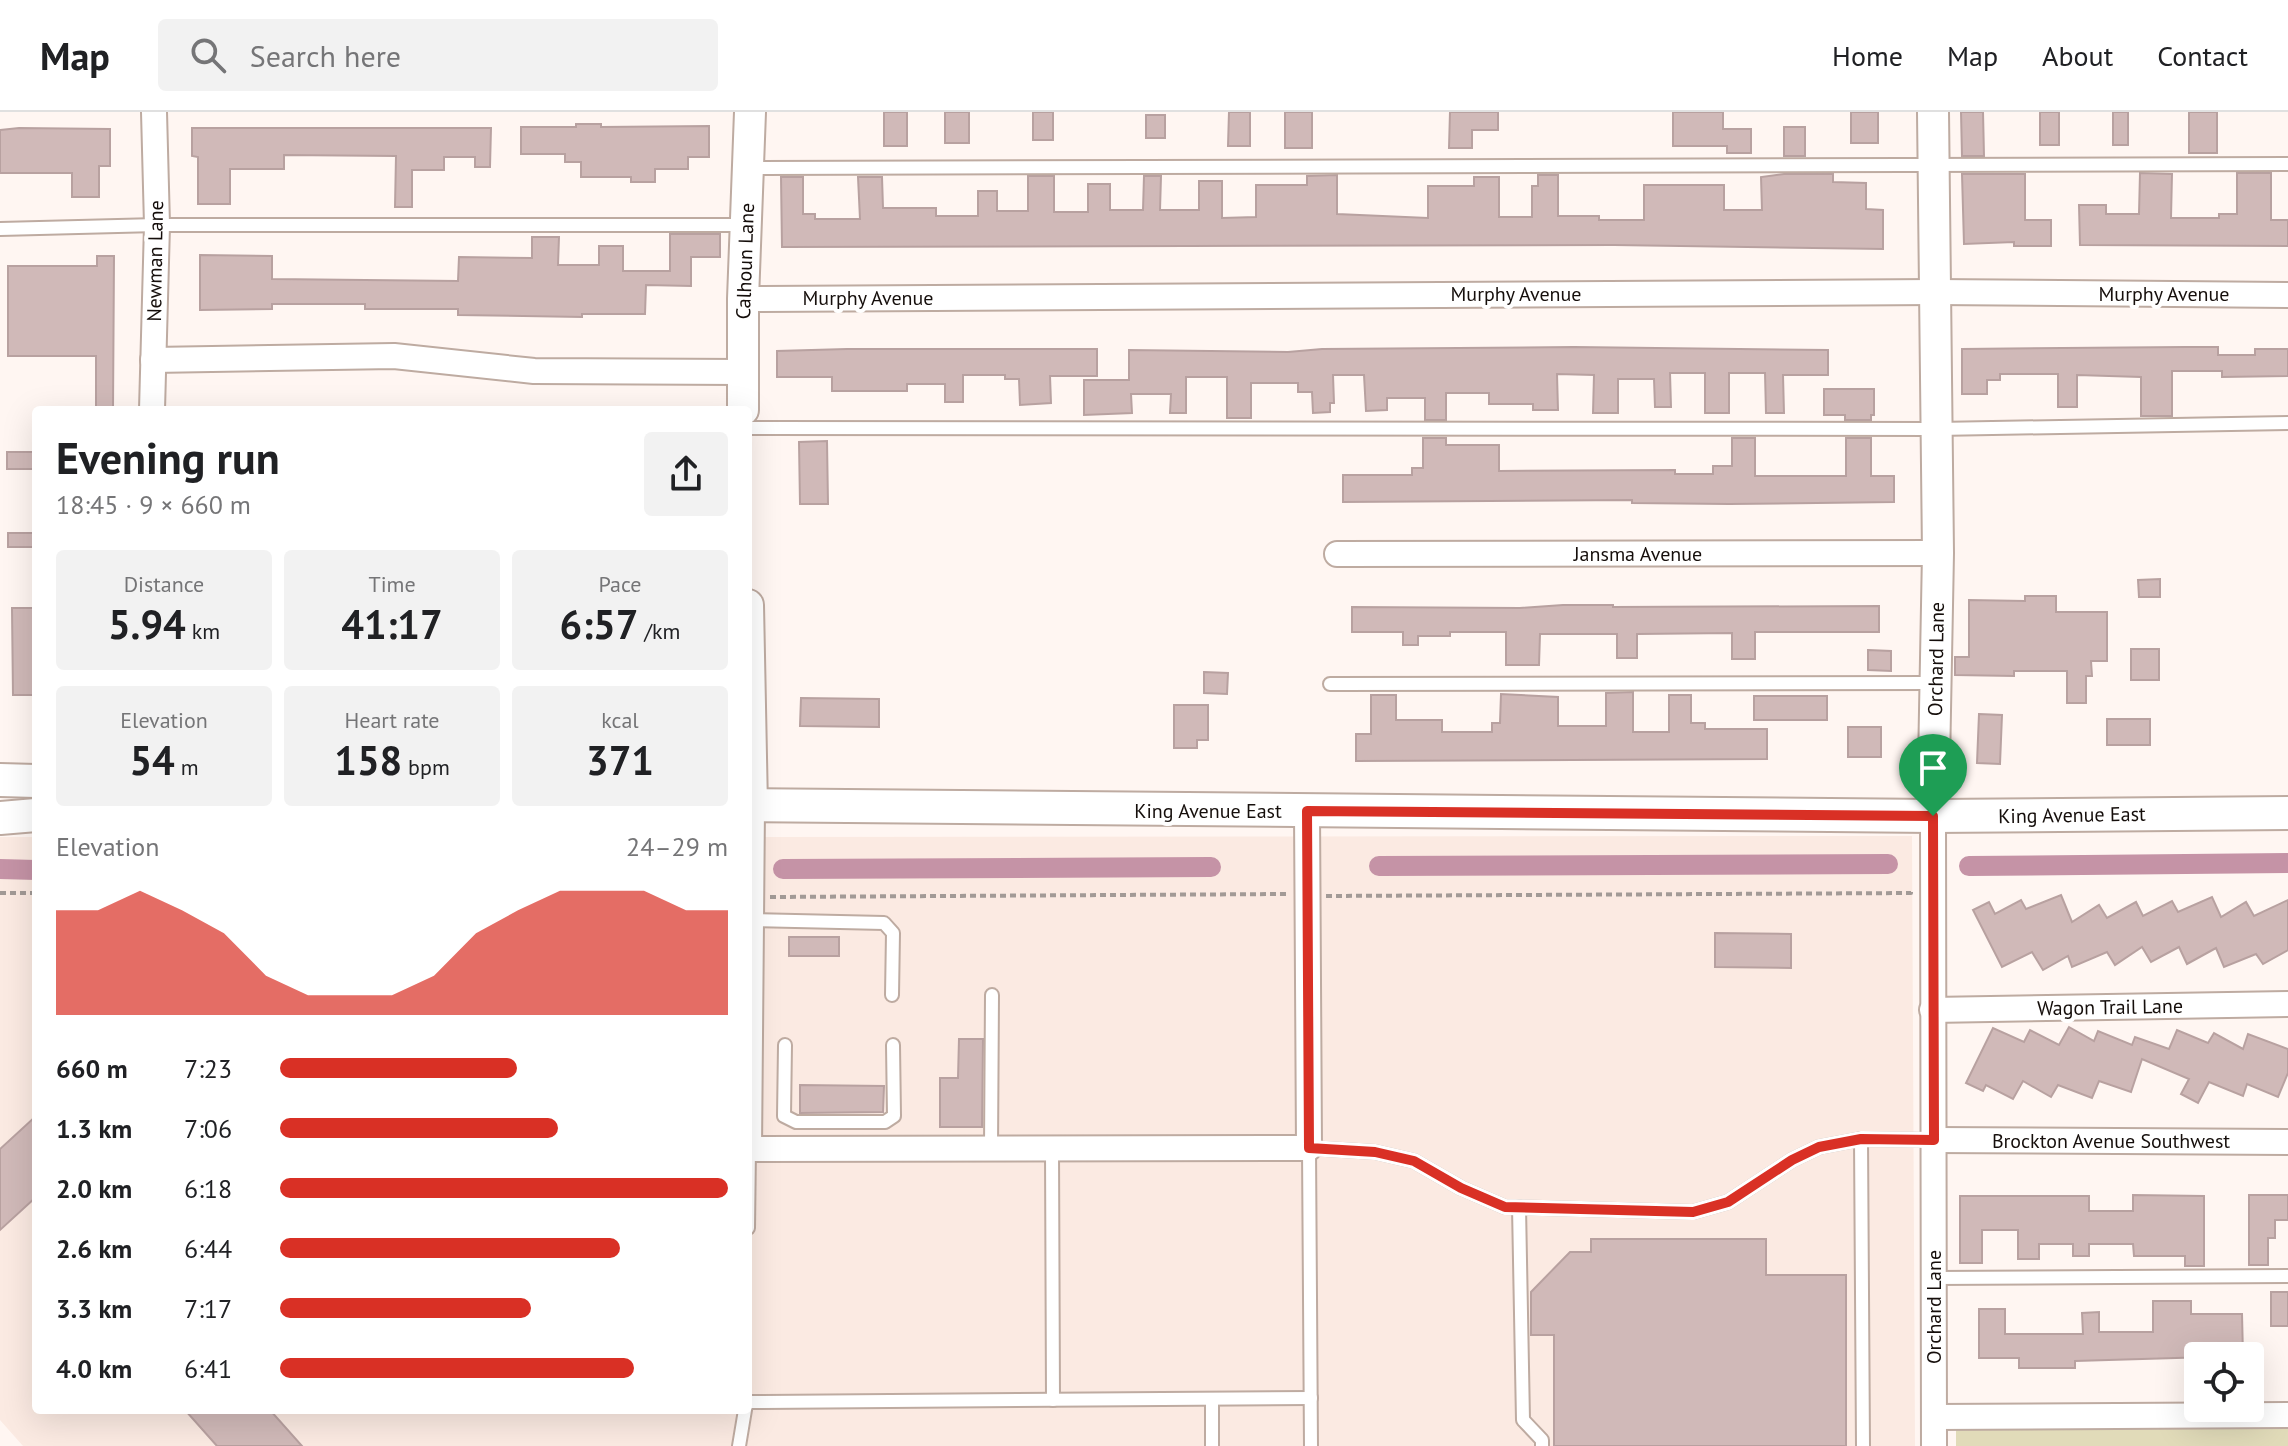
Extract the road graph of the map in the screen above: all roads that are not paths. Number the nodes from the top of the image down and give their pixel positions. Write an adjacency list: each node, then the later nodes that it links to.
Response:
1 (154, 112): 7 (street, Newman Lane)
2 (750, 112): 6 (street, Calhoun Lane)
3 (1933, 112): 5 (street, Orchard Lane)
4 (2288, 164): 5 (lane)
5 (1934, 166): 6 (lane); 10 (street, Orchard Lane)
6 (748, 168): 8 (street, Calhoun Lane)
7 (157, 225): 8 (lane); 9 (lane); 13 (street, Newman Lane)
8 (746, 225): 12 (street, Calhoun Lane)
9 (0, 229)
10 (1935, 292): 11 (street, Murphy Avenue); 12 (street, Murphy Avenue); 19 (street, Orchard Lane)
11 (2288, 295)
12 (743, 299): 14 (street, Calhoun Lane)
13 (153, 360): 14 (street); 15 (street, Newman Lane)
14 (742, 372): 16 (street, Calhoun Lane)
15 (152, 406)
16 (743, 406)
17 (2288, 423): 19 (lane)
18 (752, 428): 19 (lane)
19 (1937, 429): 20 (street, Orchard Lane)
20 (1938, 553): 21 (street, Jansma Avenue); 22 (street, Orchard Lane)
21 (1337, 554)
22 (1936, 683): 23 (lane); 29 (street, Orchard Lane)
23 (1330, 684)
24 (0, 780): 25 (main road)
25 (32, 781)
26 (752, 807): 27 (main road, King Avenue East)
27 (1307, 811): 29 (main road, King Avenue East); 42 (street)
28 (2288, 813): 29 (main road, King Avenue East)
29 (1933, 816): 36 (street, Orchard Lane)
30 (32, 817): 31 (main road)
31 (0, 819)
32 (752, 908): 33 (lane)
33 (892, 995)
34 (992, 995): 44 (lane)
35 (2288, 1004): 36 (street, Wagon Trail Lane)
36 (1932, 1010): 40 (street, Orchard Lane)
37 (785, 1045): 38 (lane)
38 (893, 1045)
39 (1861, 1139): 40 (lane); 46 (lane); 60 (lane)
40 (1934, 1140): 41 (street, Brockton Avenue Southwest); 48 (street, Orchard Lane)
41 (2288, 1142)
42 (1309, 1148): 45 (street); 46 (lane); 49 (lane)
43 (752, 1149): 44 (street)
44 (991, 1149): 45 (street)
45 (1052, 1149): 51 (lane)
46 (1519, 1207): 59 (lane)
47 (2288, 1276): 48 (lane)
48 (1933, 1278): 55 (street, Orchard Lane)
49 (1311, 1398): 50 (lane); 58 (lane)
50 (1212, 1399): 51 (lane); 57 (lane)
51 (1053, 1400): 52 (lane)
52 (752, 1402)
53 (744, 1414): 56 (lane)
54 (2288, 1415): 55 (street)
55 (1935, 1417): 61 (street, Orchard Lane)
56 (739, 1446)
57 (1212, 1446)
58 (1311, 1446)
59 (1542, 1446)
60 (1863, 1446)
61 (1934, 1446)

